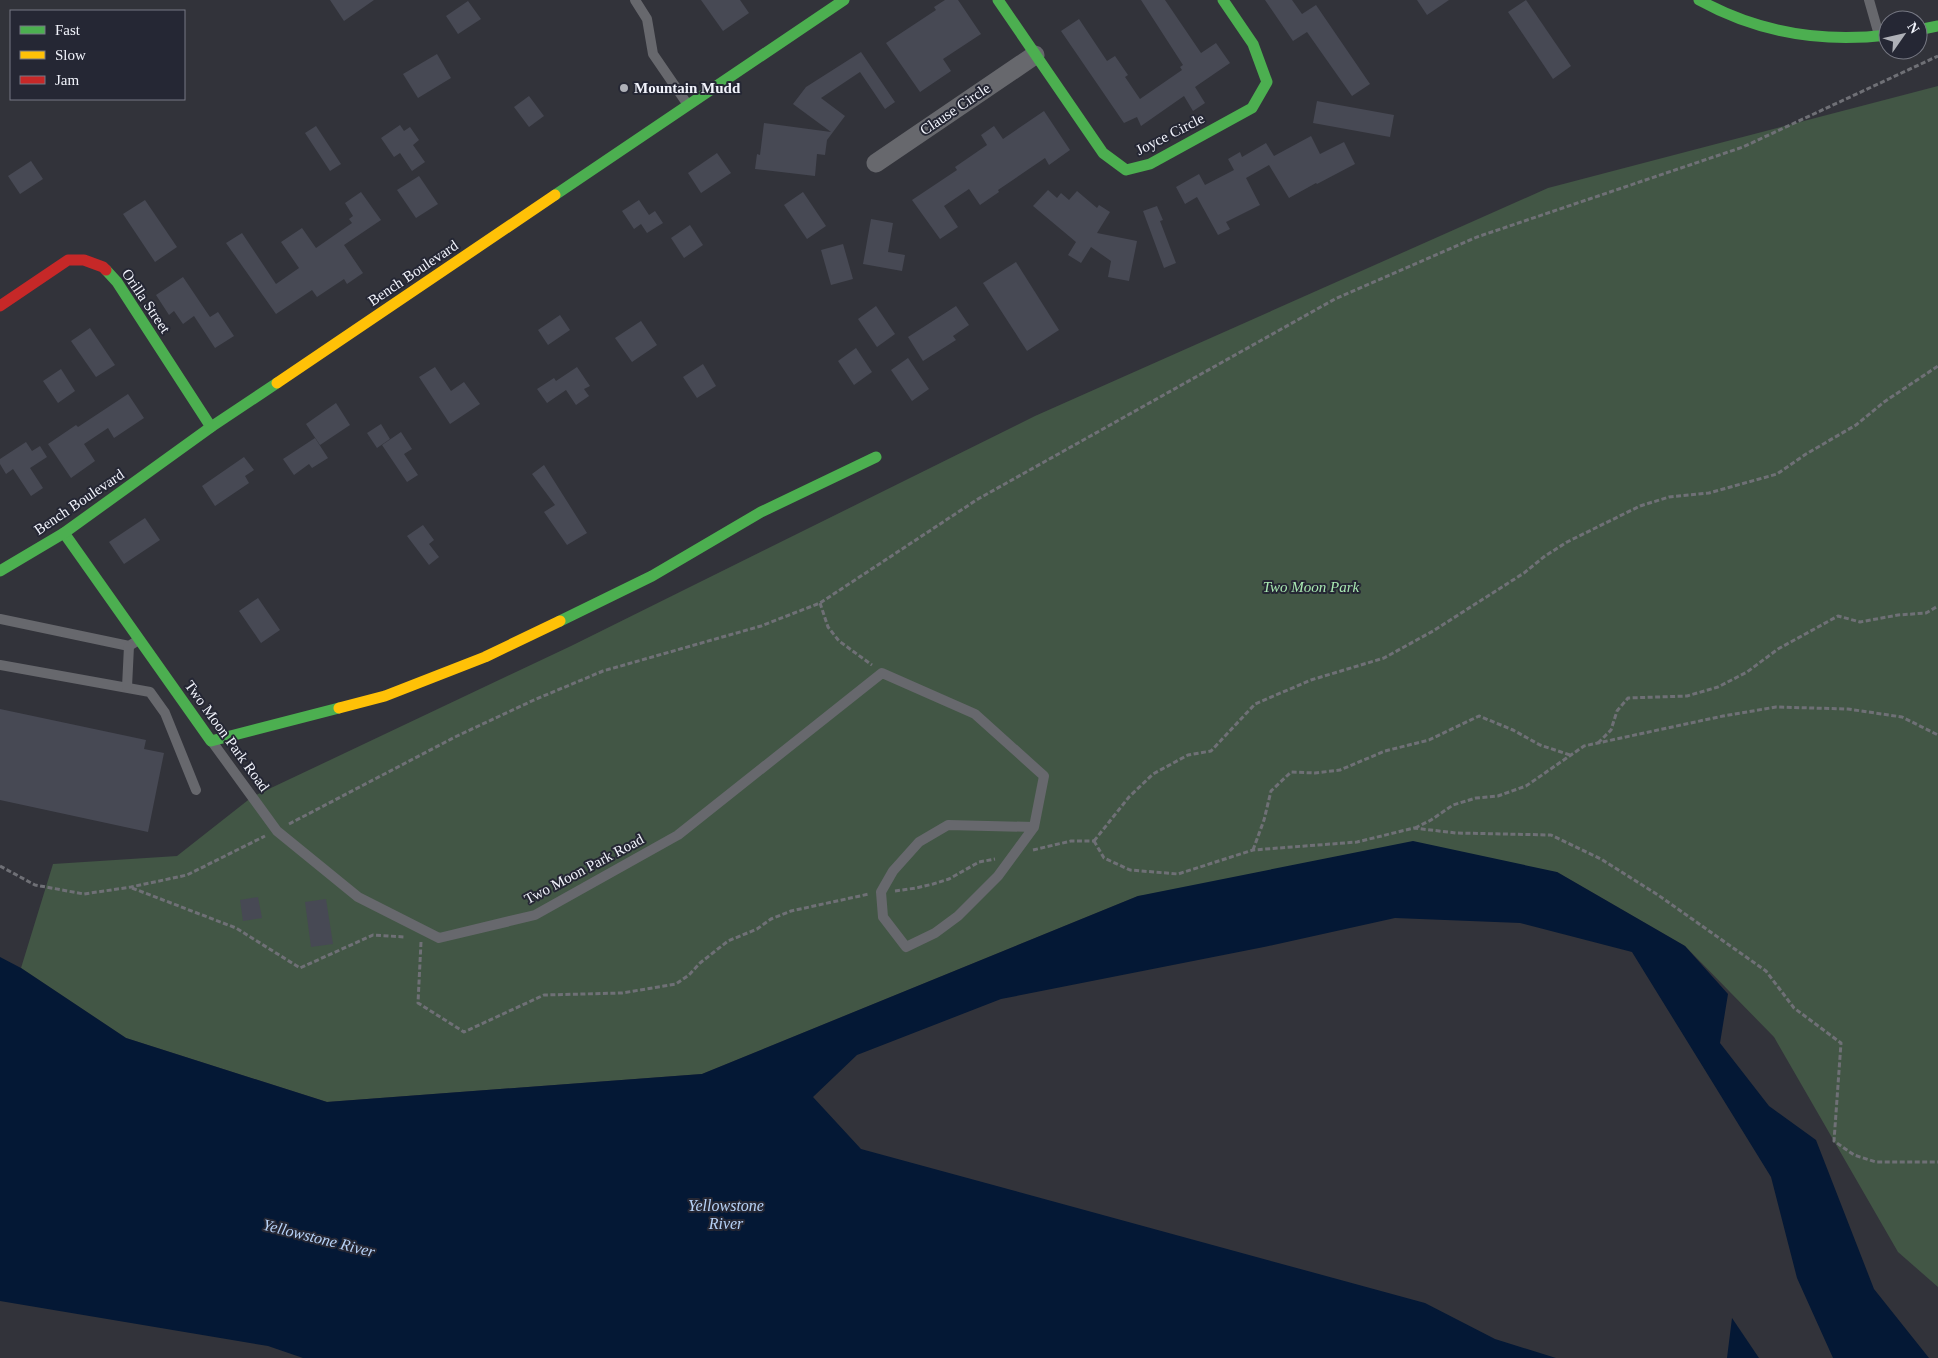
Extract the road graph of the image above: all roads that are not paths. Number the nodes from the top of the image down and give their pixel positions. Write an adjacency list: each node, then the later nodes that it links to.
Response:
1 (635, 0): 10 (lane)
2 (844, 0): 10 (street, Bench Boulevard)
3 (998, 0): 9 (street, Joyce Circle)
4 (1223, 0): 9 (street, Joyce Circle)
5 (1699, 0): 8 (street)
6 (1869, 0): 7 (lane)
7 (1878, 22)
8 (1878, 36)
9 (1035, 55): 11 (street, Clause Circle)
10 (688, 106): 13 (street, Bench Boulevard)
11 (876, 163)
12 (0, 306): 13 (street, Orilla Street)
13 (211, 427): 15 (street, Bench Boulevard)
14 (876, 457): 22 (street)
15 (64, 533): 16 (street, Bench Boulevard); 18 (street, Two Moon Park Road)
16 (0, 571)
17 (0, 619): 19 (lane)
18 (139, 640): 19 (lane); 22 (street, Two Moon Park Road)
19 (129, 646): 21 (lane)
20 (0, 665): 21 (lane)
21 (127, 687): 23 (lane)
22 (211, 741): 24 (lane, Two Moon Park Road)
23 (196, 790)
24 (1034, 828): 24 (lane)

